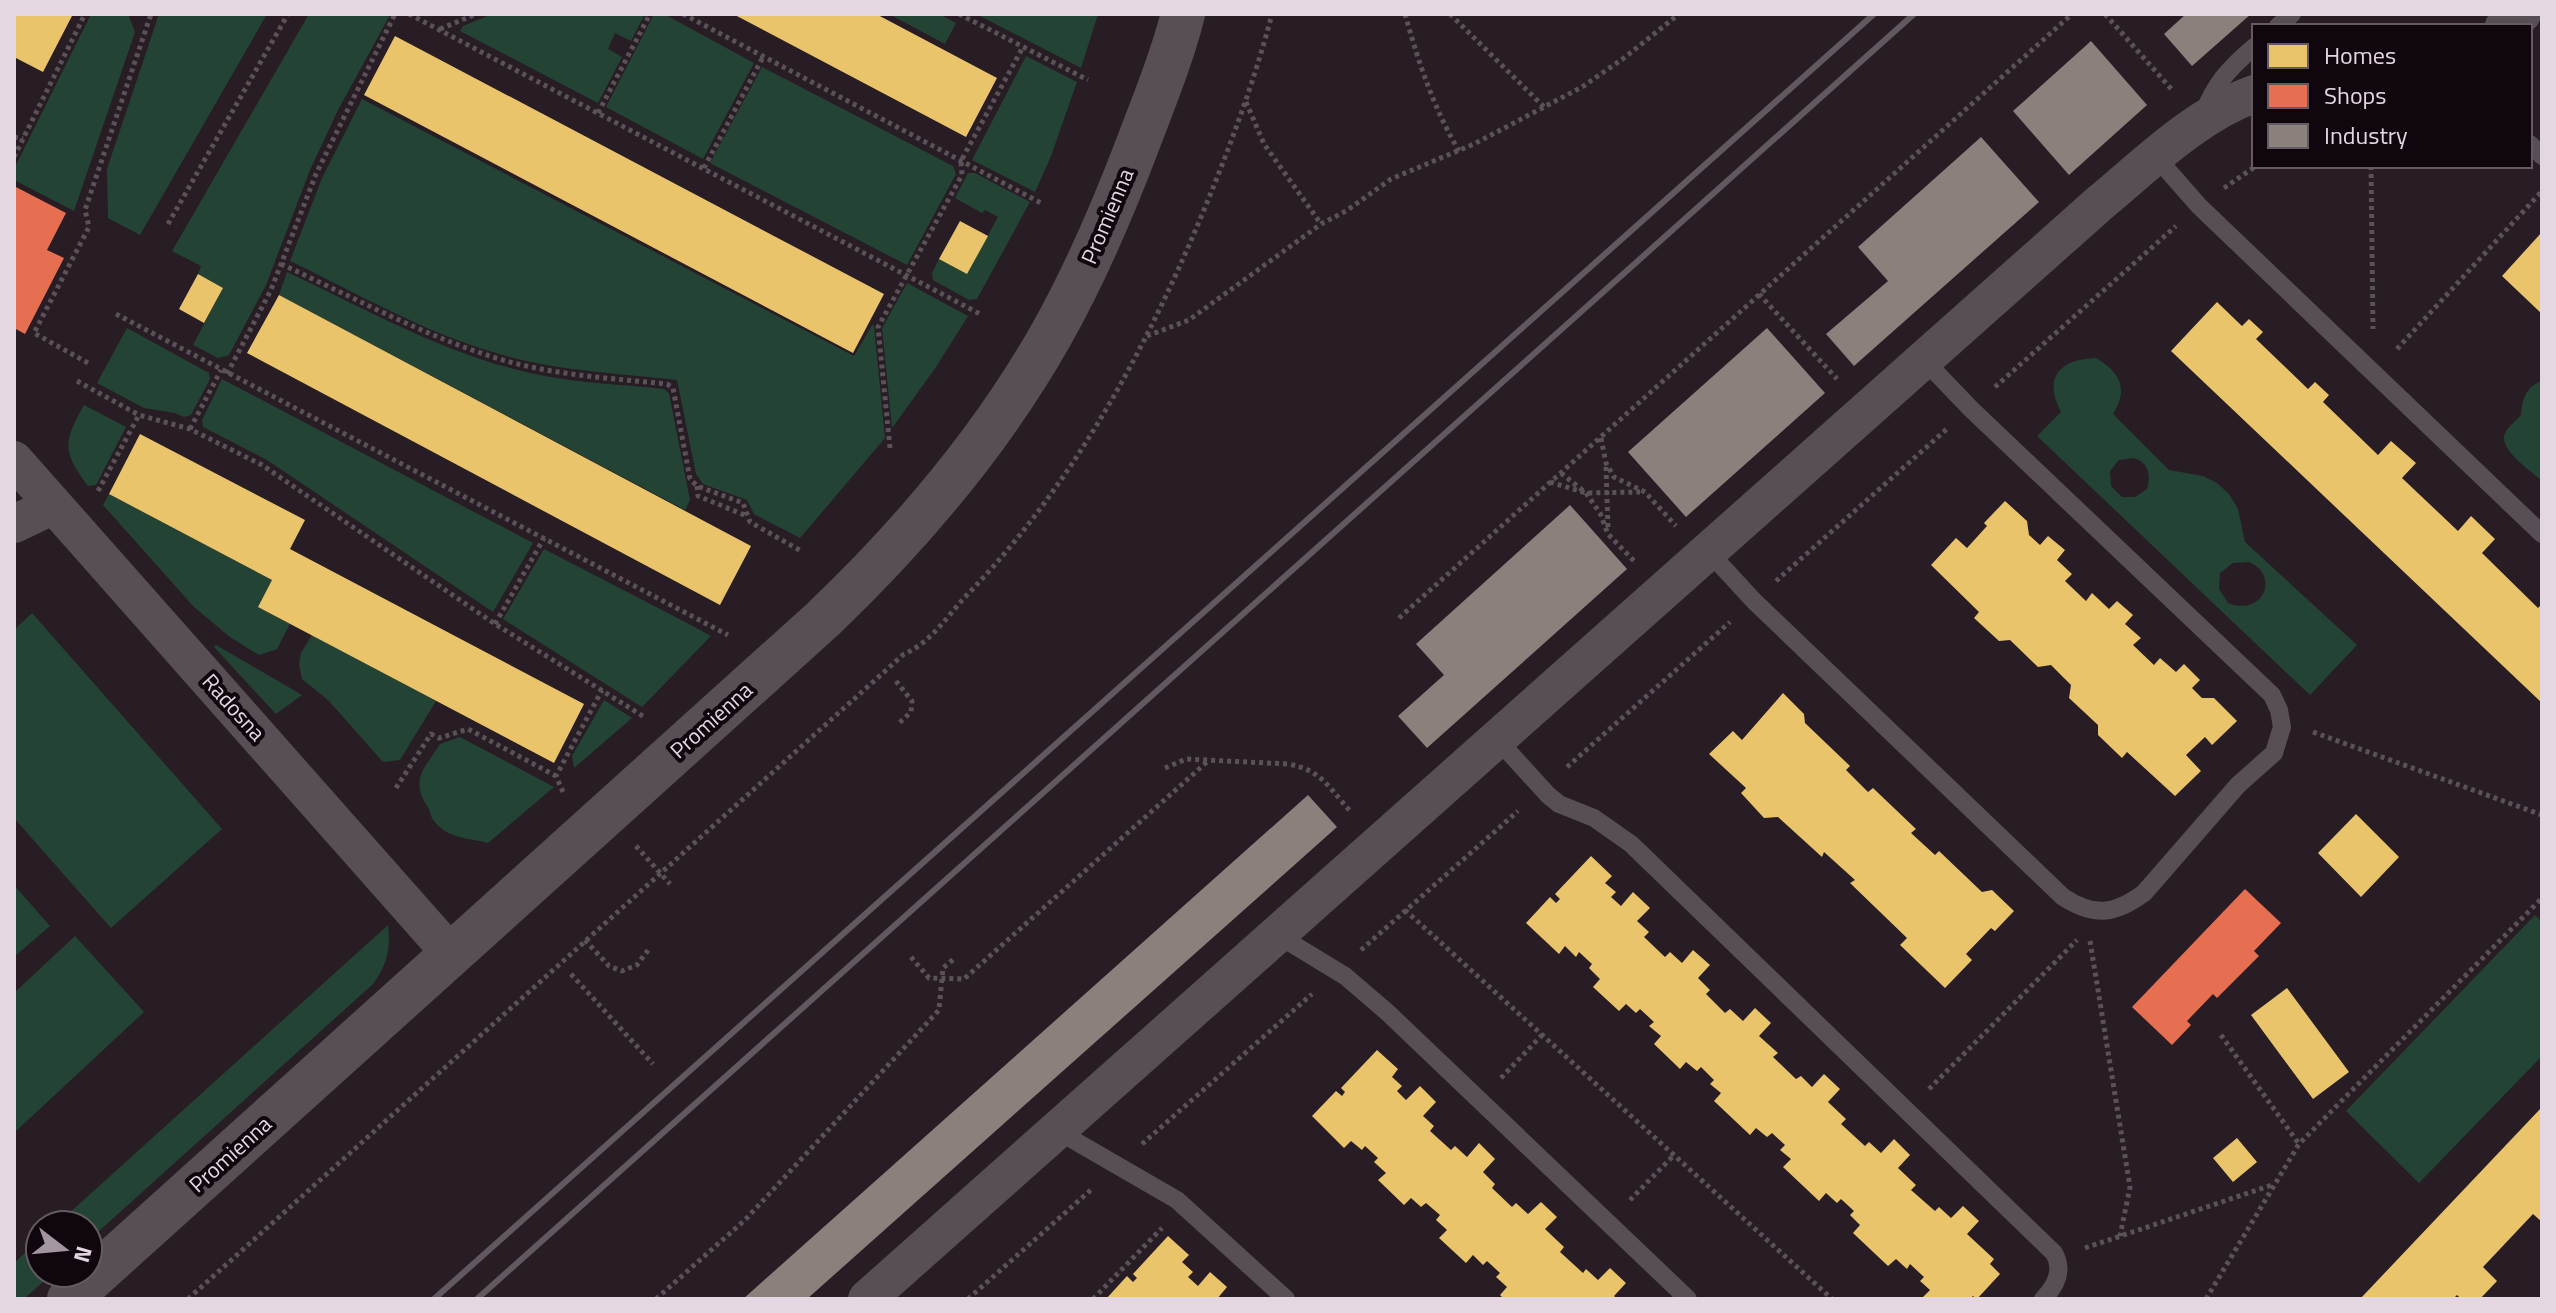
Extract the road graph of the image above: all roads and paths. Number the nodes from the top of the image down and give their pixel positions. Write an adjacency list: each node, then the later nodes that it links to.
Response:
1 (85, 14): 28 (path)
2 (151, 14): 48 (path)
3 (288, 14): 39 (path)
4 (395, 14): 41 (path)
5 (409, 14): 17 (path)
6 (476, 14): 17 (path)
7 (650, 14): 25 (path)
8 (683, 14): 20 (path)
9 (959, 14): 18 (path)
10 (1183, 14): 99 (street, Promienna)
11 (1272, 14): 23 (path)
12 (1405, 14): 29 (path)
13 (1450, 14): 24 (path)
14 (1679, 14): 24 (path)
15 (2072, 14): 43 (path)
16 (2105, 14): 26 (path)
17 (439, 29): 25 (path)
18 (1023, 47): 21 (path); 32 (path)
19 (2252, 49): 26 (lane)
20 (763, 57): 32 (path); 33 (path)
21 (1088, 80)
22 (2252, 95): 26 (street)
23 (1246, 101): 40 (path); 46 (path)
24 (1545, 108): 29 (path)
25 (598, 113): 33 (path)
26 (2200, 122): 31 (street)
27 (14, 137): 28 (path)
28 (23, 139): 30 (path)
29 (1459, 151): 40 (path)
30 (14, 157)
31 (2156, 157): 38 (lane); 47 (street)
32 (961, 161): 37 (path); 42 (path)
33 (704, 168): 42 (path)
34 (2253, 168): 38 (path)
35 (2371, 168): 50 (path)
36 (2542, 191): 50 (path)
37 (1041, 203)
38 (2199, 206): 50 (lane); 52 (path)
39 (168, 224)
40 (1321, 224): 46 (path)
41 (281, 264): 49 (path); 62 (path)
42 (907, 274): 45 (path); 57 (path)
43 (1759, 294): 53 (path); 56 (path)
44 (116, 314): 49 (path)
45 (982, 315)
46 (1147, 336): 97 (path)
47 (1923, 359): 52 (lane); 53 (street)
48 (88, 363)
49 (224, 372): 55 (path); 72 (path)
50 (2374, 374): 71 (lane)
51 (77, 381): 54 (path)
52 (1971, 409): 76 (path); 76 (lane)
53 (1865, 410): 74 (street)
54 (139, 415): 55 (path); 66 (path)
55 (190, 429): 78 (path)
56 (1601, 437): 59 (path); 60 (path)
57 (890, 448)
58 (14, 460): 67 (street, Radosna)
59 (1606, 463): 63 (path); 65 (path)
60 (1561, 473): 61 (path); 64 (path)
61 (1550, 482): 64 (path); 77 (path)
62 (697, 486): 68 (path); 68 (path)
63 (1645, 492): 65 (path); 74 (path)
64 (1586, 493): 65 (path); 70 (path)
65 (1607, 493): 70 (path)
66 (91, 503)
67 (54, 505): 69 (street); 99 (street, Radosna)
68 (747, 516): 73 (path)
69 (14, 524)
70 (1608, 534): 75 (path)
71 (2542, 534)
72 (544, 538): 78 (path); 79 (path)
73 (803, 552)
74 (1705, 553): 75 (street); 76 (lane)
75 (1661, 591): 85 (street)
76 (1754, 601): 90 (path)
77 (1399, 618)
78 (495, 624): 81 (path)
79 (728, 635)
80 (896, 681): 83 (path)
81 (602, 690): 82 (path); 88 (path)
82 (646, 718)
83 (897, 725)
84 (2311, 731): 92 (path)
85 (1496, 738): 90 (lane); 93 (street)
86 (1208, 761): 87 (path); 93 (path); 104 (path)
87 (1165, 768)
88 (556, 776): 89 (path); 91 (path)
89 (396, 788)
90 (1543, 789): 95 (path); 109 (lane)
91 (564, 792)
92 (2542, 815)
93 (1378, 843): 96 (street)
94 (2542, 898): 111 (path)
95 (1405, 910): 102 (path); 105 (path)
96 (1276, 934): 102 (lane); 110 (street)
97 (585, 940): 98 (path); 120 (path)
98 (649, 949)
99 (452, 955): 119 (street, Promienna)
100 (911, 957): 104 (path)
101 (955, 958): 104 (path)
102 (1337, 972): 108 (lane); 113 (path)
103 (571, 974): 107 (path)
104 (943, 979): 121 (path)
105 (1542, 1035): 108 (path); 112 (path)
106 (2221, 1035): 111 (path)
107 (653, 1064)
108 (1480, 1100): 116 (lane)
109 (1907, 1110): 117 (path); 118 (lane)
110 (1056, 1130): 113 (lane); 122 (street)
111 (2299, 1144): 114 (path)
112 (1674, 1155): 116 (path); 127 (path)
113 (1118, 1165): 115 (lane); 123 (path)
114 (2273, 1184): 117 (path); 129 (path)
115 (1184, 1206): 124 (path); 125 (lane)
116 (1607, 1222): 126 (lane)
117 (2120, 1236): 118 (path)
118 (2057, 1257): 128 (lane)
119 (69, 1299)
120 (188, 1299)
121 (656, 1299)
122 (867, 1299)
123 (968, 1299)
124 (1093, 1299)
125 (1286, 1299)
126 (1688, 1299)
127 (1832, 1299)
128 (2043, 1299)
129 (2206, 1299)

